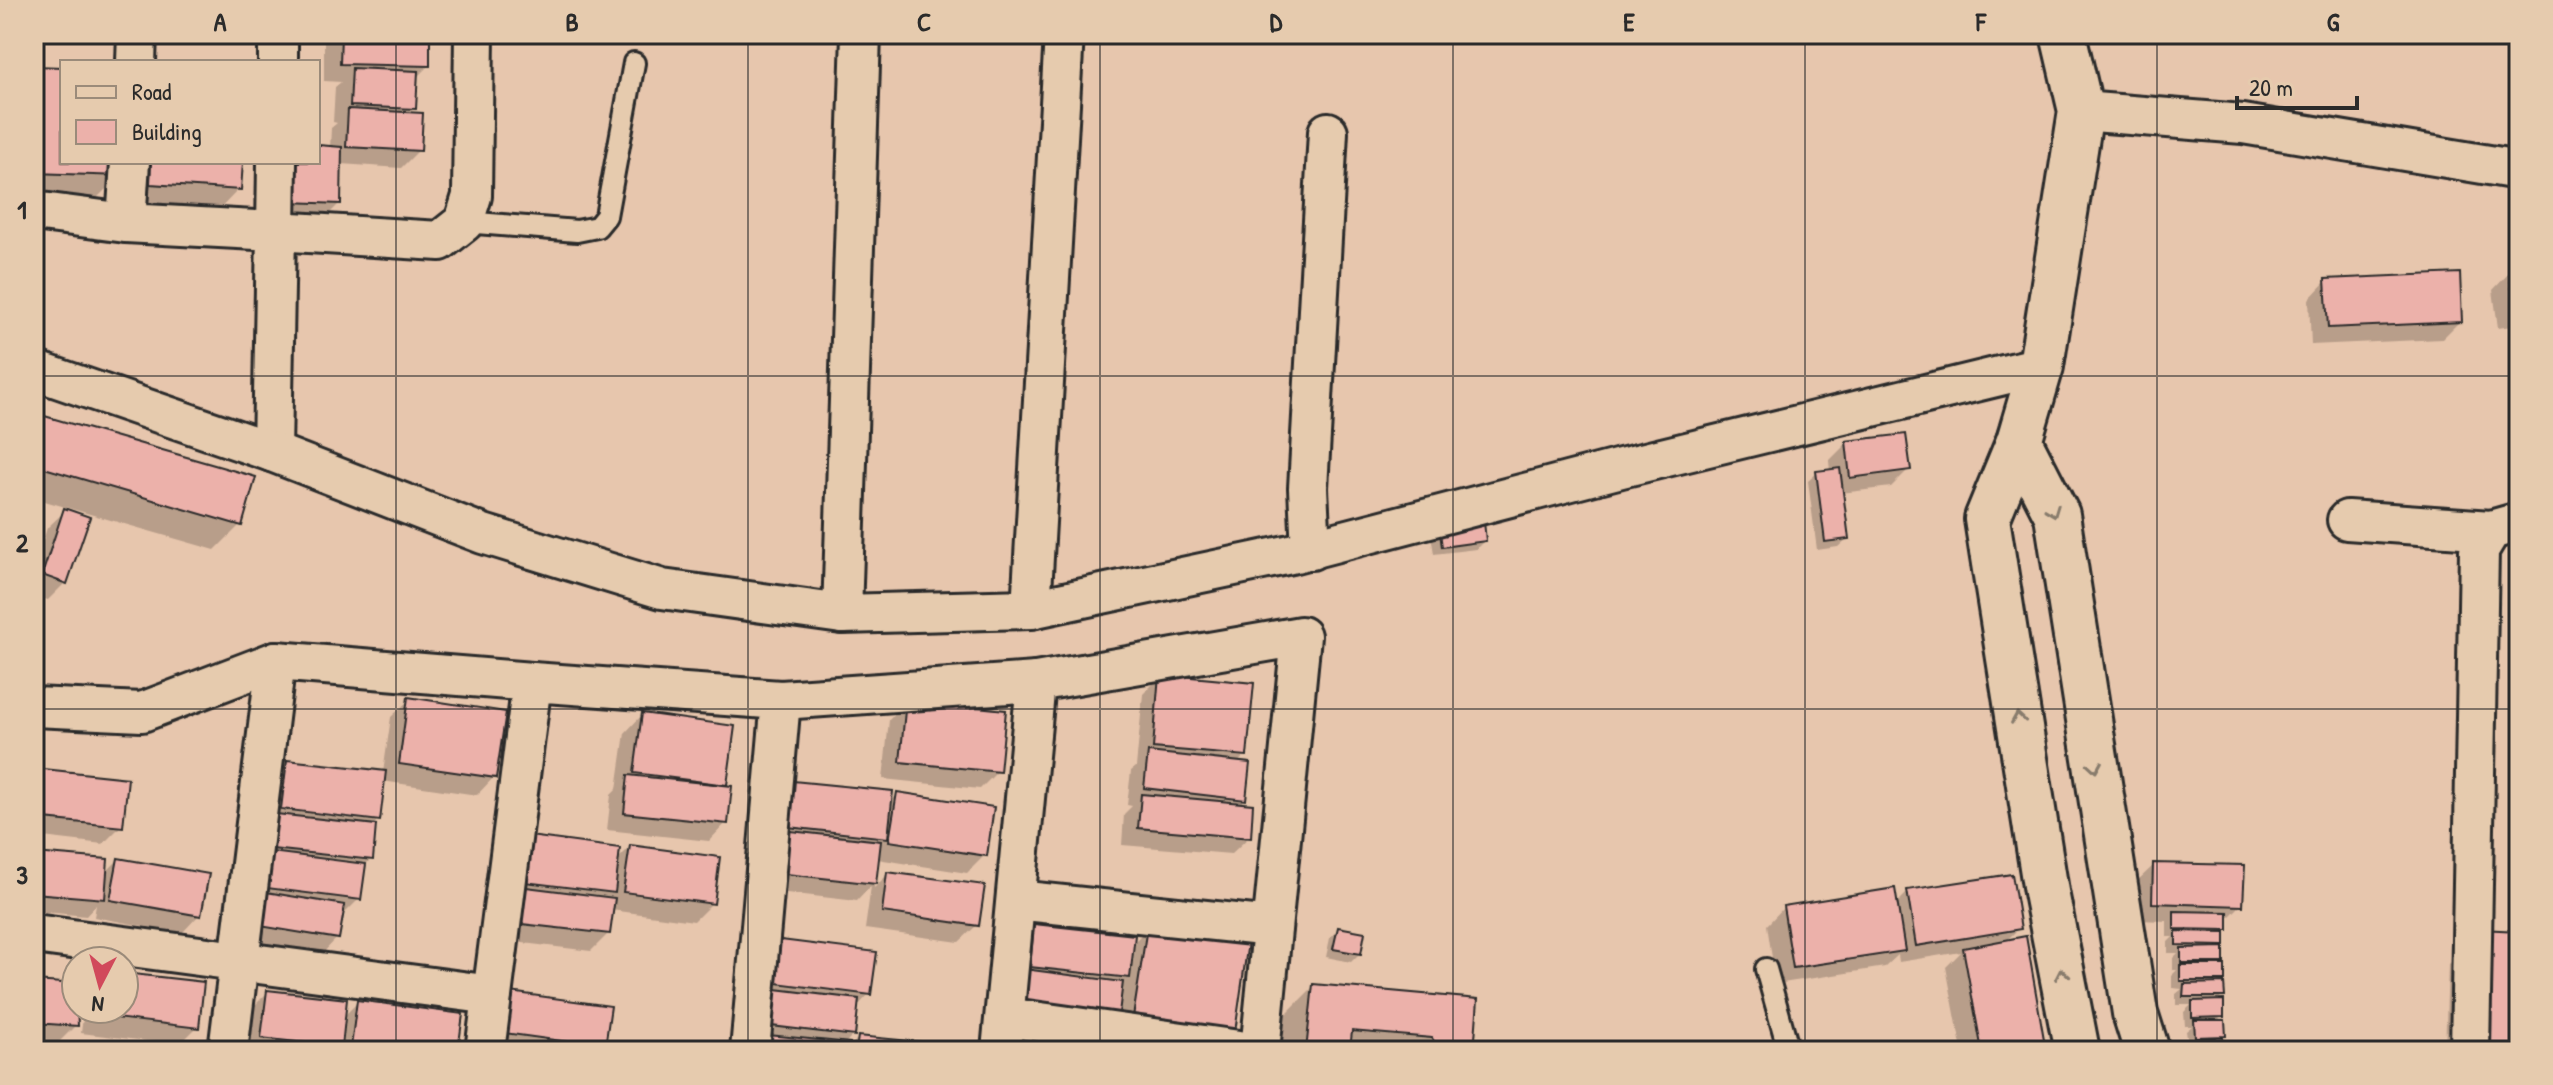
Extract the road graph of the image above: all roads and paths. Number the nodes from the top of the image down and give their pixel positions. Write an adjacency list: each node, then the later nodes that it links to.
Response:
1 (137, 34): 7 (street)
2 (278, 34): 8 (street)
3 (474, 34): 16 (street)
4 (861, 34): 27 (street)
5 (1064, 34): 26 (street)
6 (2063, 34): 10 (street)
7 (136, 60)
8 (278, 60)
9 (634, 63): 16 (lane)
10 (2081, 111): 14 (street); 19 (street)
11 (1328, 132): 25 (street)
12 (130, 164): 17 (street)
13 (277, 164): 18 (street)
14 (2519, 170)
15 (34, 211): 17 (street)
16 (464, 222): 18 (street)
17 (126, 223): 18 (street)
18 (276, 231): 22 (street)
19 (2041, 366): 21 (street); 25 (street)
20 (34, 370): 22 (street)
21 (2019, 441): 46 (street, one-way to 21); 47 (street, one-way to 47)
22 (272, 452): 27 (street)
23 (2347, 520): 24 (street)
24 (2505, 526): 48 (street)
25 (1311, 550): 26 (street)
26 (1031, 609): 27 (street)
27 (842, 614)
28 (276, 661): 29 (street); 32 (street); 36 (street)
29 (532, 682): 31 (street); 38 (street)
30 (1036, 682): 31 (street); 33 (street); 34 (street)
31 (781, 700): 42 (street)
32 (34, 707)
33 (1016, 900): 34 (street); 39 (street)
34 (1272, 927): 44 (street)
35 (34, 934): 36 (street)
36 (239, 963): 38 (street); 40 (street)
37 (1766, 969): 45 (lane)
38 (492, 995): 41 (street)
39 (1003, 1034): 43 (street)
40 (228, 1051)
41 (485, 1051)
42 (750, 1051)
43 (1246, 1051)
44 (1260, 1051)
45 (1789, 1051)
46 (2077, 1051)
47 (2147, 1051)
48 (2470, 1051)

